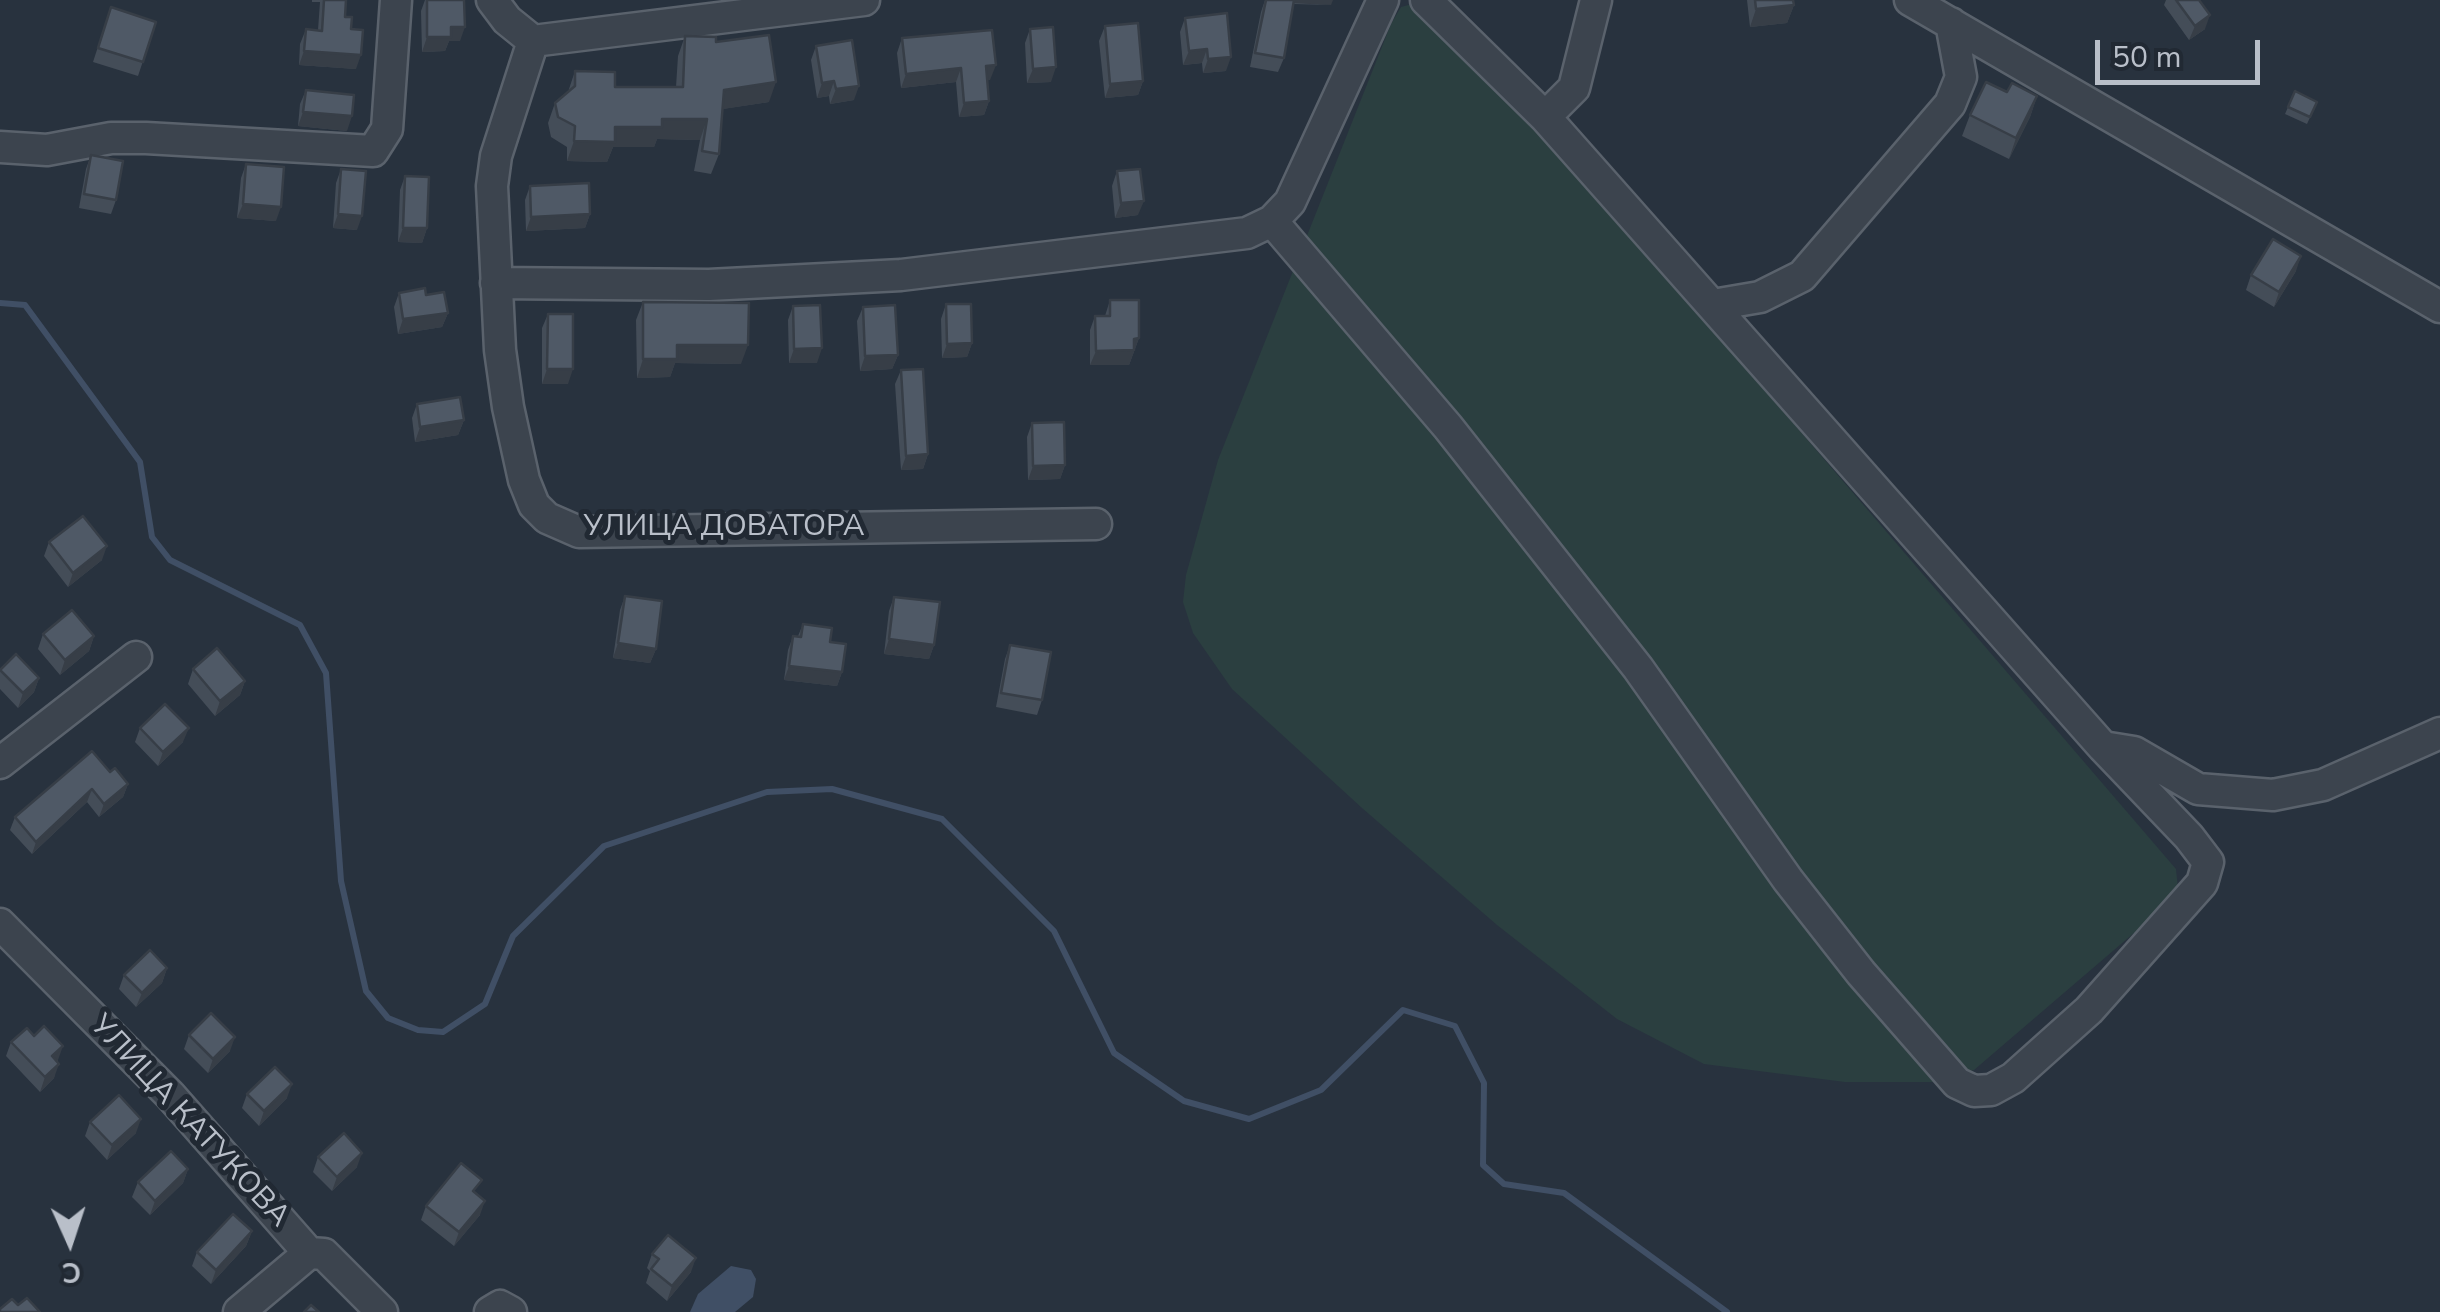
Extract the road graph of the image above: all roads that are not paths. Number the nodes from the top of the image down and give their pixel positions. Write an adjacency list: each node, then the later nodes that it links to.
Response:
1 (396, 0): 11 (street)
2 (492, 0): 9 (street)
3 (864, 0): 9 (street)
4 (1383, 0): 12 (street)
5 (1426, 0): 10 (street)
6 (1596, 0): 10 (street)
7 (1910, 0): 8 (street)
8 (1950, 23): 14 (street); 15 (street)
9 (533, 41): 13 (street, УЛИЦА ДОВАТОРА)
10 (1545, 118): 14 (street)
11 (0, 147)
12 (1272, 222): 13 (street); 19 (street)
13 (496, 283): 16 (street, УЛИЦА ДОВАТОРА)
14 (1713, 306): 19 (street)
15 (2440, 307)
16 (1096, 524)
17 (136, 657): 20 (street)
18 (2440, 732): 19 (street)
19 (2103, 747)
20 (0, 764)
21 (0, 924): 22 (street, УЛИЦА КАТУКОВА)
22 (309, 1253): 23 (street); 24 (street, УЛИЦА КАТУКОВА)
23 (240, 1312)
24 (382, 1312)
25 (490, 1312): 26 (street)
26 (511, 1312)

